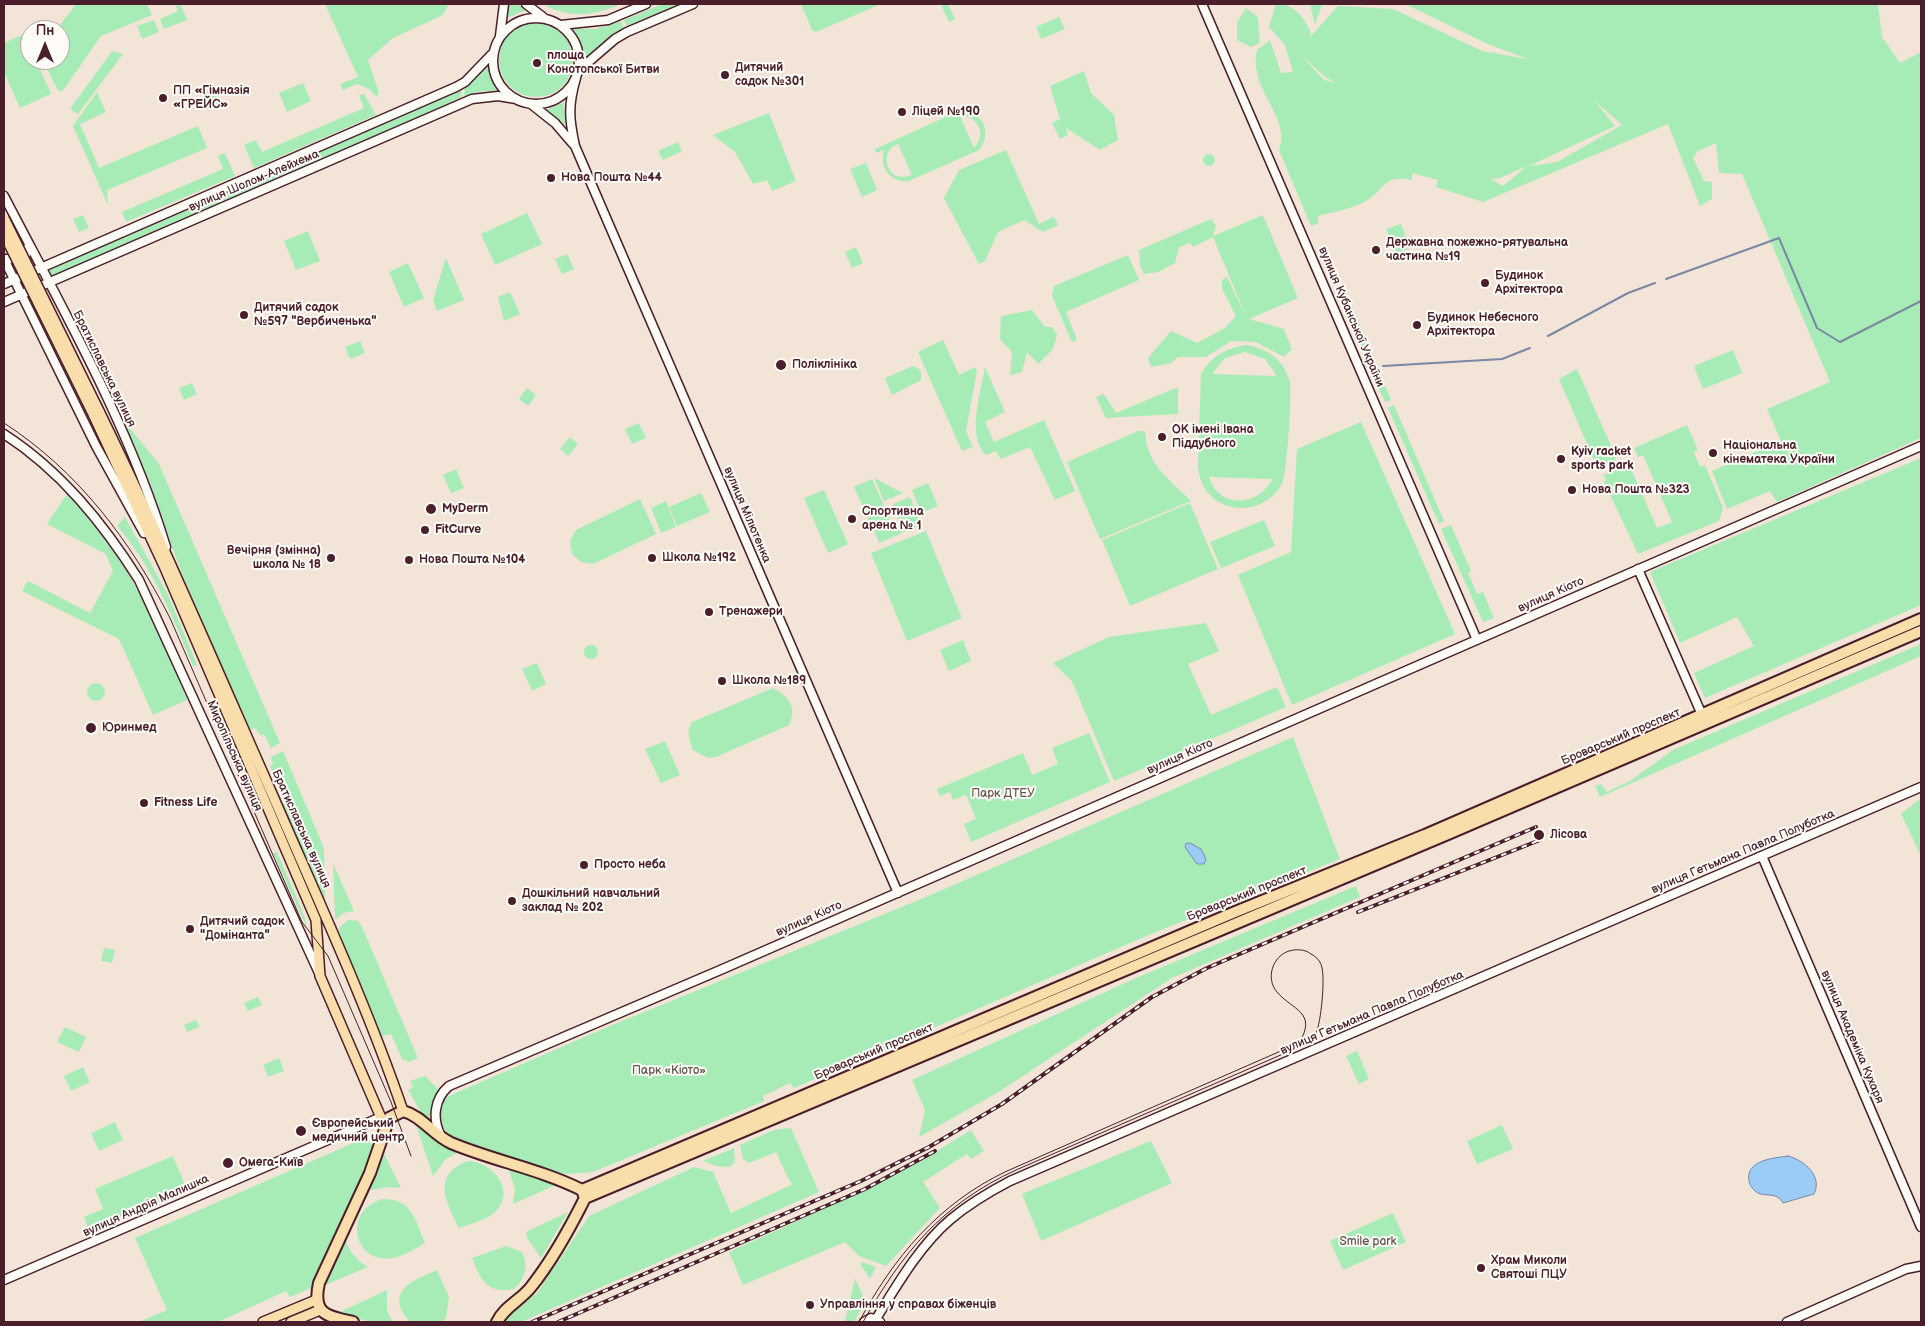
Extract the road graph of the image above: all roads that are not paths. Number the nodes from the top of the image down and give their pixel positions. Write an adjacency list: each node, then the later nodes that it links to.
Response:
1 (504, 4): 8 (street)
2 (526, 4): 6 (street)
3 (646, 4): 7 (street)
4 (693, 4): 10 (street)
5 (1202, 4): 34 (street, вулиця Кубанської України)
6 (545, 18): 7 (street); 8 (street)
7 (561, 25): 10 (street)
8 (500, 36): 9 (street)
9 (494, 52): 11 (street); 19 (street, вулиця Шолом-Алейхема)
10 (577, 75): 12 (street); 13 (street, вулиця Мілютенка)
11 (516, 99): 12 (street); 21 (street, вулиця Шолом-Алейхема)
12 (530, 104): 13 (street, вулиця Мілютенка)
13 (575, 146): 38 (street, вулиця Мілютенка)
14 (4, 196): 17 (street, Братиславська вулиця)
15 (4, 218): 27 (main road, Братиславська вулиця, bridge)
16 (4, 234): 27 (main road, Братиславська вулиця, bridge)
17 (29, 244): 18 (street); 19 (street, Братиславська вулиця)
18 (4, 259): 20 (street, Братиславська вулиця)
19 (41, 268): 20 (street, вулиця Шолом-Алейхема); 21 (street, Братиславська вулиця)
20 (14, 280): 22 (street, вулиця Шолом-Алейхема); 23 (street, Братиславська вулиця)
21 (49, 283): 23 (street, вулиця Шолом-Алейхема); 25 (street, Братиславська вулиця)
22 (4, 284)
23 (21, 295): 24 (street, вулиця Шолом-Алейхема); 26 (street, Братиславська вулиця)
24 (4, 302)
25 (59, 305): 26 (street); 30 (street, Братиславська вулиця)
26 (34, 321): 30 (street, Братиславська вулиця)
27 (96, 412): 30 (main road, Братиславська вулиця)
28 (4, 434): 41 (street, Миропільська вулиця)
29 (1921, 446): 31 (street, вулиця Кіото)
30 (167, 562): 39 (main road, Братиславська вулиця); 40 (main road, Братиславська вулиця)
31 (1638, 569): 34 (street, вулиця Кіото); 35 (street)
32 (1921, 619): 35 (highway, Броварський проспект)
33 (1921, 631): 46 (highway, Броварський проспект)
34 (1477, 640): 38 (street, вулиця Кіото)
35 (1702, 715): 46 (highway, Броварський проспект)
36 (1921, 788): 37 (street, вулиця Гетьмана Павла Полуботка)
37 (1762, 856): 47 (street, вулиця Академіка Кухаря); 51 (street, вулиця Гетьмана Павла Полуботка)
38 (898, 892): 45 (street, вулиця Кіото)
39 (317, 925): 40 (main road); 41 (main road, Братиславська вулиця)
40 (333, 926): 42 (main road, Братиславська вулиця)
41 (320, 976): 43 (main road, Миропільська вулиця)
42 (403, 1111): 44 (highway); 45 (highway)
43 (380, 1117): 44 (main road, Миропільська вулиця); 49 (street, вулиця Андрія Малишка)
44 (385, 1127): 50 (highway)
45 (442, 1138): 46 (highway)
46 (584, 1194): 55 (highway)
47 (1921, 1227)
48 (1921, 1266): 57 (street)
49 (4, 1280)
50 (318, 1305): 52 (main road); 53 (main road); 54 (highway)
51 (878, 1320): 56 (street)
52 (263, 1322)
53 (291, 1322)
54 (353, 1322)
55 (497, 1322)
56 (864, 1322)
57 (1787, 1322)

